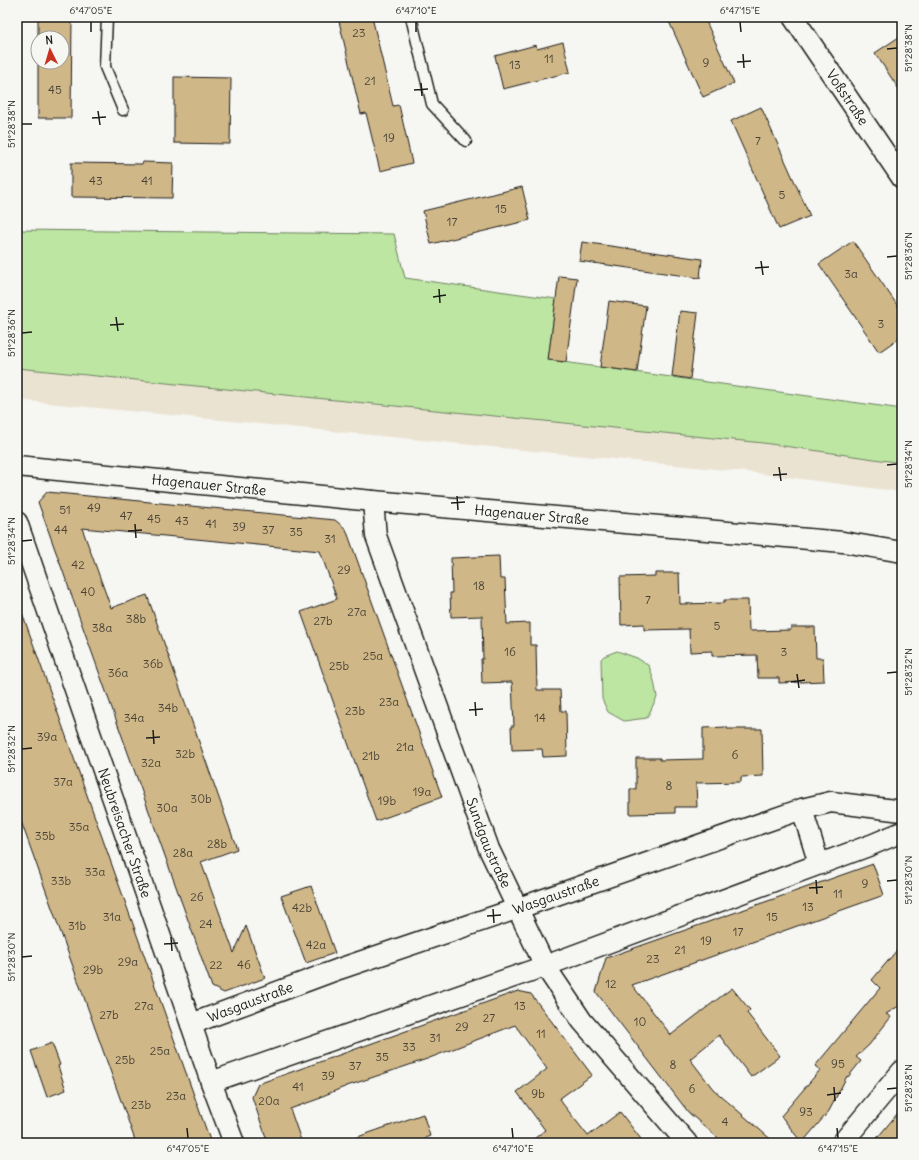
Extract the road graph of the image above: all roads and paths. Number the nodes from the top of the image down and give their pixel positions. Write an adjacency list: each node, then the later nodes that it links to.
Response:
1 (107, 17): 4 (lane)
2 (411, 17): 5 (lane)
3 (793, 17): 6 (street, Voßstraße)
4 (124, 110)
5 (466, 141)
6 (902, 178)
7 (17, 466): 8 (street, Hagenauer Straße)
8 (373, 501): 10 (street, Hagenauer Straße); 15 (street, Sundgaustraße)
9 (17, 522): 17 (street, Neubreisacher Straße)
10 (902, 552)
11 (802, 809): 12 (street, Wasgaustraße); 14 (street); 15 (street, Wasgaustraße)
12 (902, 811)
13 (902, 832): 14 (street)
14 (820, 864): 16 (street)
15 (516, 909): 16 (street, Sundgaustraße); 17 (street, Wasgaustraße)
16 (545, 966): 19 (street); 21 (street, Sundgaustraße)
17 (191, 1024): 19 (street, Neubreisacher Straße)
18 (902, 1071): 22 (street)
19 (211, 1082): 20 (street, Neubreisacher Straße)
20 (234, 1143)
21 (687, 1143)
22 (842, 1143)

